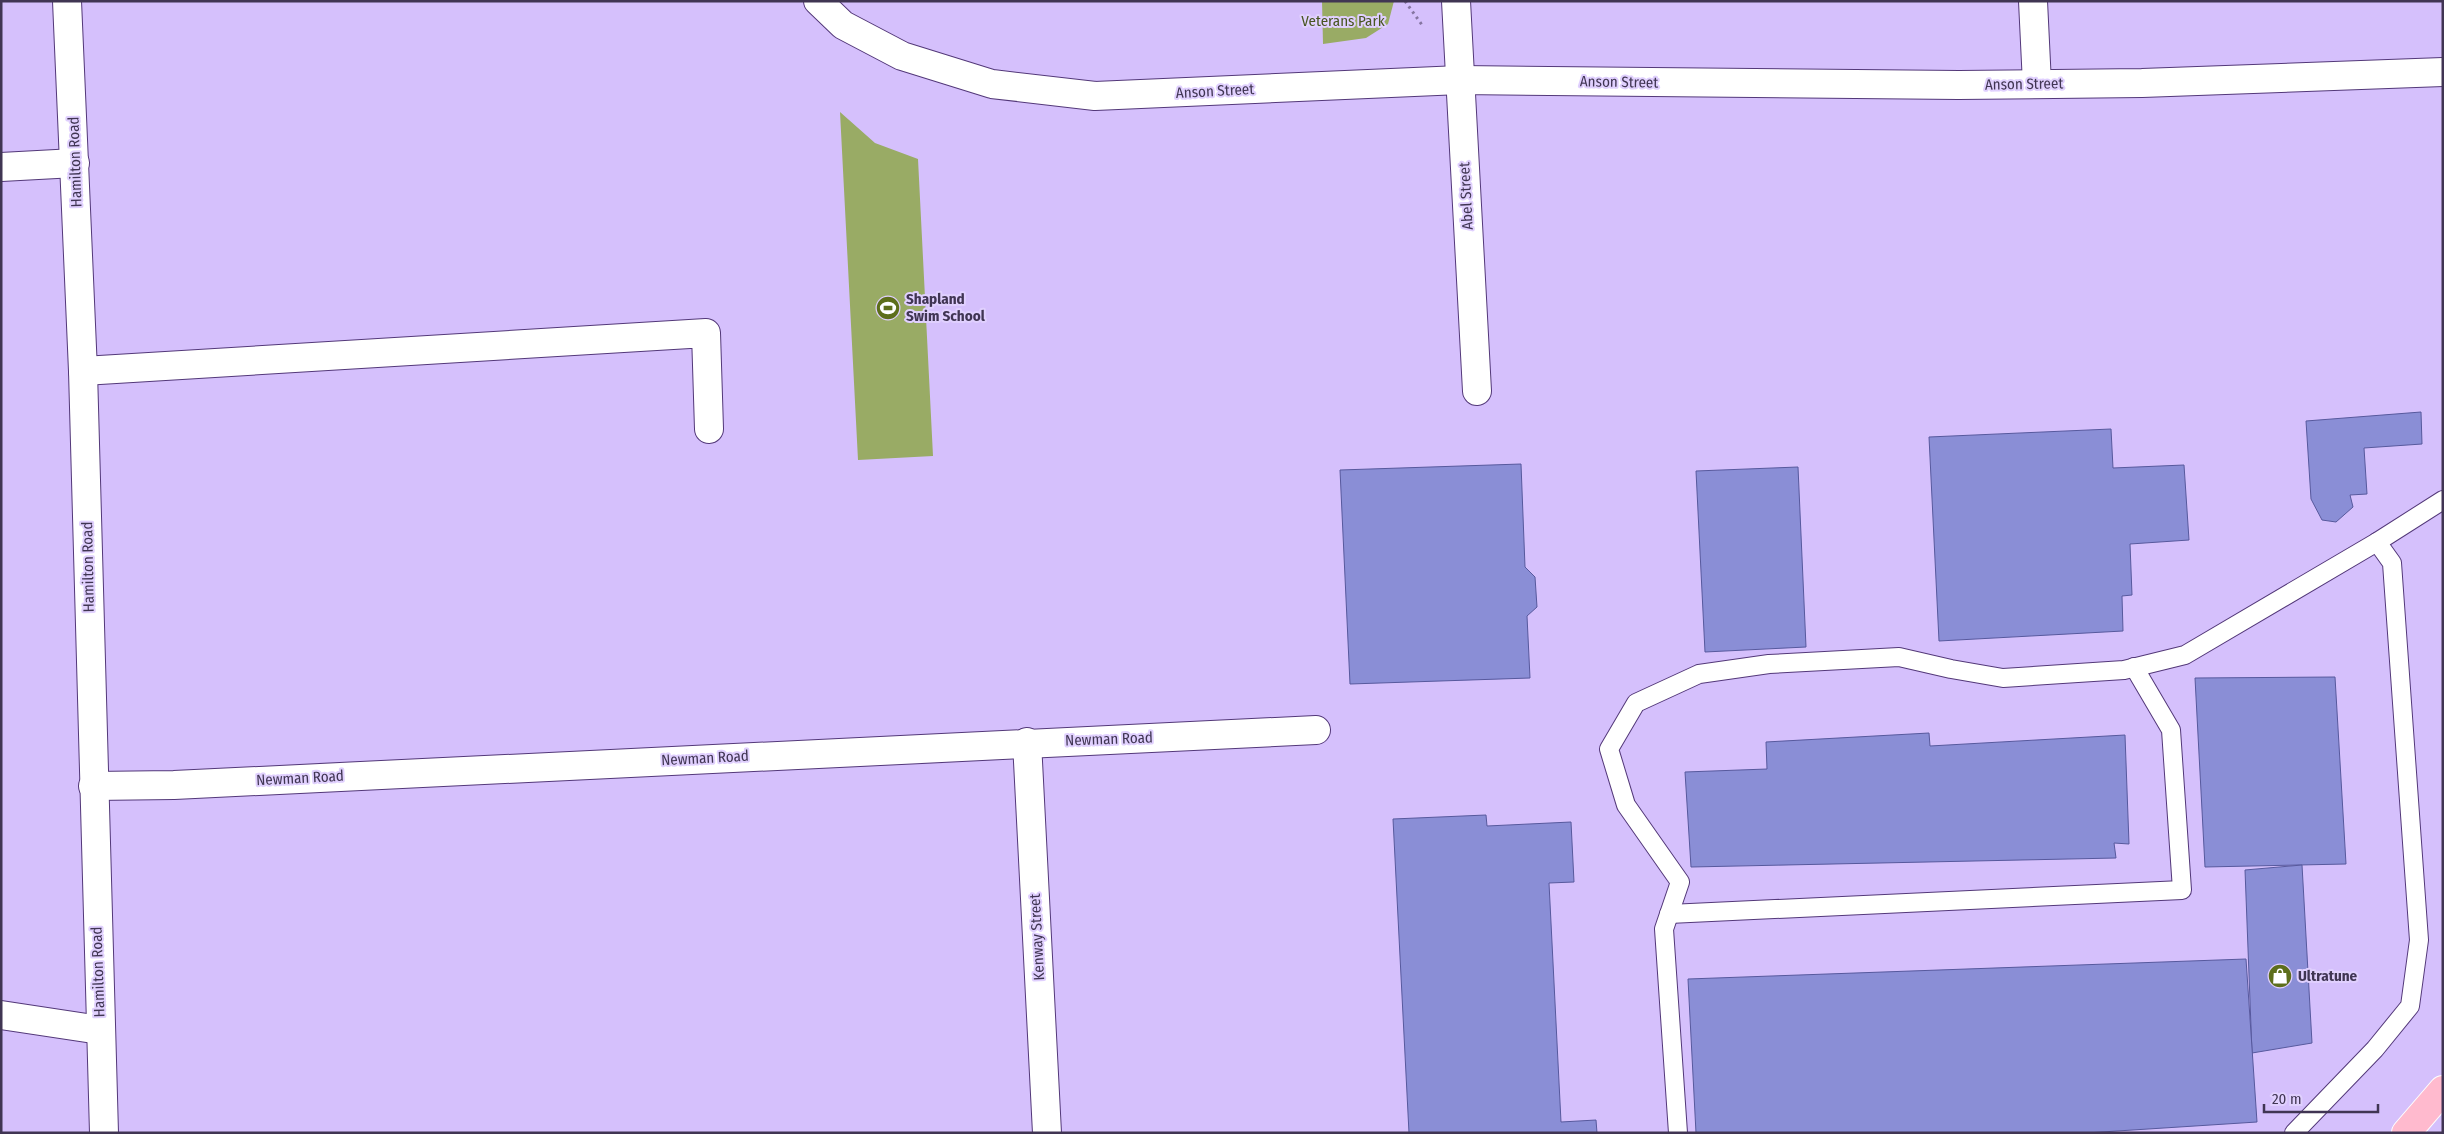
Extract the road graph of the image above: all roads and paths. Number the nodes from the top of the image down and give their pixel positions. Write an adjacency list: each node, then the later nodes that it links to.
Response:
1 (67, 1): 8 (street, Hamilton Road)
2 (818, 1): 6 (street, Anson Street)
3 (1456, 1): 6 (street, Abel Street)
4 (2033, 1): 7 (street)
5 (2443, 72): 7 (street, Anson Street)
6 (1460, 80): 7 (street, Anson Street); 11 (street, Abel Street)
7 (2037, 84)
8 (75, 163): 9 (street); 10 (street, Hamilton Road)
9 (1, 167)
10 (83, 371): 12 (street); 18 (street, Hamilton Road)
11 (1477, 392)
12 (710, 429)
13 (2443, 500): 14 (lane)
14 (2377, 542): 15 (lane); 26 (lane)
15 (2134, 667): 19 (lane); 19 (lane)
16 (1316, 730): 17 (street, Newman Road)
17 (1027, 742): 18 (street, Newman Road); 24 (street, Kenway Street)
18 (93, 786): 21 (street, Hamilton Road)
19 (1669, 914): 25 (lane)
20 (1, 1015): 21 (street)
21 (100, 1030): 23 (street, Hamilton Road)
22 (2443, 1090): 27 (highway)
23 (104, 1133)
24 (1047, 1133)
25 (1678, 1133)
26 (2294, 1133)
27 (2406, 1133)

